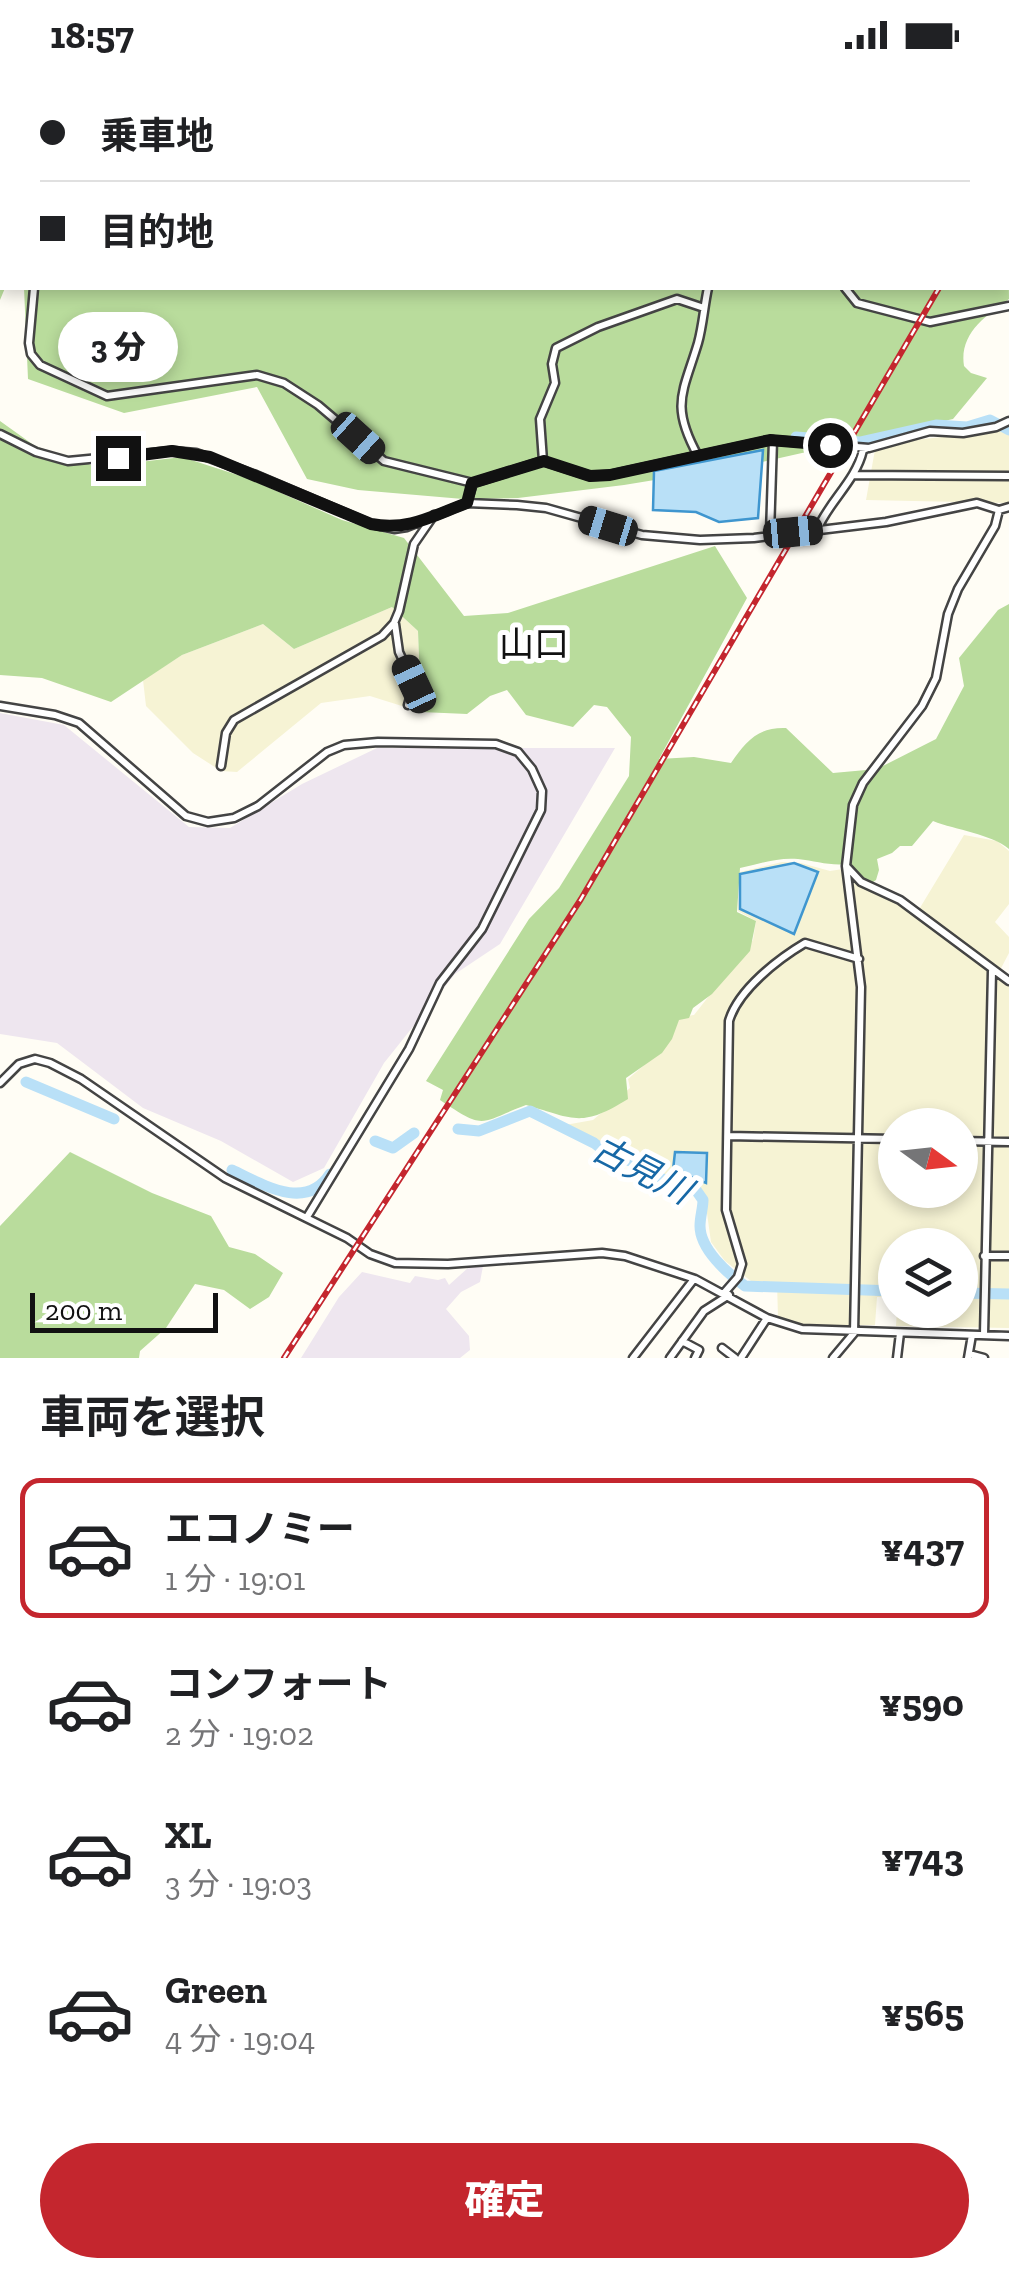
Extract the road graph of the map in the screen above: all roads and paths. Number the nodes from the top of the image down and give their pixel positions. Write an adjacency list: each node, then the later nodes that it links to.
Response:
1 (34, 290): 14 (street)
2 (708, 290): 5 (street)
3 (847, 290): 4 (street)
4 (1009, 306)
5 (704, 308): 10 (street); 11 (street)
6 (1003, 424): 9 (street)
7 (0, 434): 18 (street)
8 (774, 440): 9 (street); 10 (street); 20 (street)
9 (869, 448): 12 (street)
10 (698, 456): 11 (street)
11 (544, 461): 14 (street)
12 (853, 475): 13 (street); 19 (street)
13 (1009, 476)
14 (472, 483): 15 (street)
15 (467, 503): 18 (street); 20 (street)
16 (1009, 507): 17 (street)
17 (999, 510): 19 (street); 25 (street)
18 (434, 515): 21 (street)
19 (816, 530): 20 (street)
20 (770, 534)
21 (394, 623): 22 (street); 24 (street)
22 (408, 704)
23 (0, 706): 36 (street)
24 (220, 766)
25 (846, 866): 26 (street); 27 (street)
26 (858, 959): 30 (street); 31 (street)
27 (992, 971): 28 (street); 34 (street)
28 (1009, 982)
29 (0, 1083): 36 (street)
30 (728, 1136): 31 (street); 40 (street)
31 (858, 1138): 32 (street); 42 (street)
32 (878, 1139)
33 (978, 1141): 34 (street)
34 (988, 1141): 35 (street); 37 (street)
35 (1009, 1142)
36 (307, 1218): 39 (street)
37 (984, 1256): 38 (street); 45 (street)
38 (1009, 1256)
39 (694, 1279): 40 (street); 50 (street)
40 (726, 1294): 41 (street); 47 (street)
41 (767, 1318): 42 (street); 53 (street)
42 (854, 1333): 43 (street); 54 (street)
43 (900, 1333): 44 (street); 55 (street)
44 (972, 1334): 45 (street); 49 (street)
45 (984, 1335): 46 (street)
46 (1009, 1336)
47 (682, 1341): 51 (street); 52 (street)
48 (722, 1348): 53 (street)
49 (968, 1356): 56 (street)
50 (633, 1358)
51 (670, 1358)
52 (695, 1358)
53 (738, 1358)
54 (832, 1358)
55 (897, 1358)
56 (984, 1358)

